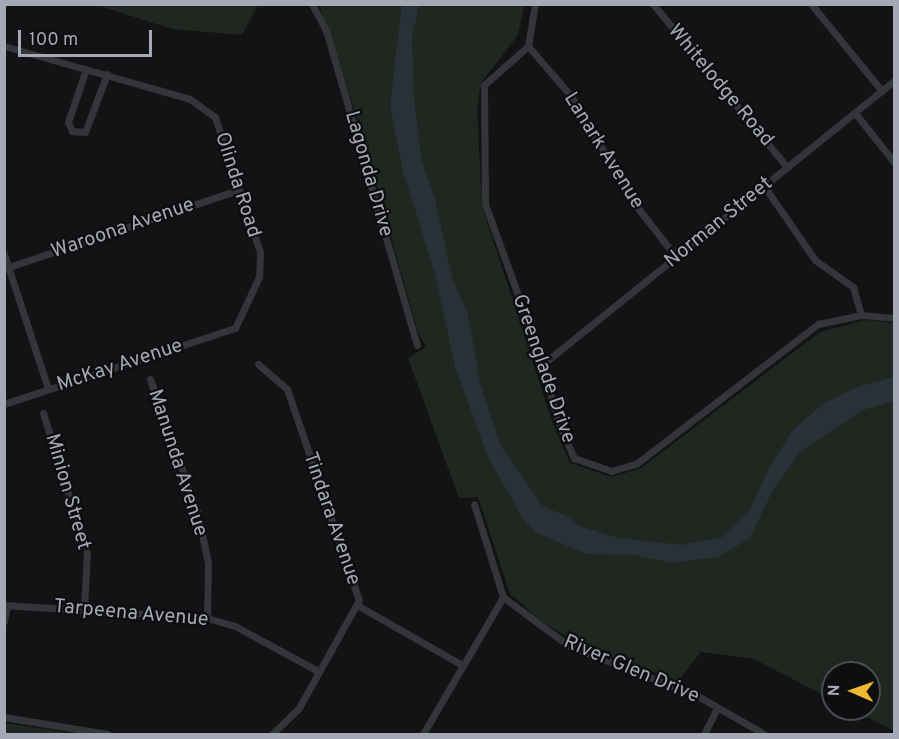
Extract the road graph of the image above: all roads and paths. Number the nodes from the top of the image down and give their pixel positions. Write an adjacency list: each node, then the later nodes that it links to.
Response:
1 (312, 4): 22 (street, Lagonda Drive)
2 (535, 4): 6 (street)
3 (653, 4): 13 (street, Whitelodge Road)
4 (811, 4): 10 (street)
5 (4, 46): 7 (street, Olinda Road)
6 (528, 46): 17 (street, Lanark Avenue); 24 (street, Greenglade Drive)
7 (86, 69): 8 (street, Olinda Road); 8 (street)
8 (107, 74): 15 (street, Olinda Road)
9 (894, 81): 10 (street, Norman Street)
10 (882, 91): 11 (street, Norman Street)
11 (855, 113): 12 (street); 13 (street, Norman Street)
12 (894, 162)
13 (787, 167): 14 (street, Norman Street)
14 (764, 186): 17 (street, Norman Street); 19 (street)
15 (238, 190): 18 (street, Waroona Avenue); 21 (street, Olinda Road)
16 (4, 254): 18 (street)
17 (676, 258): 24 (street, Norman Street)
18 (9, 267): 26 (street)
19 (861, 315): 20 (street, Greenglade Drive); 24 (street, Greenglade Drive)
20 (894, 318)
21 (235, 328): 26 (street, McKay Avenue)
22 (417, 345)
23 (258, 364): 31 (street, Tindara Avenue)
24 (543, 364)
25 (150, 380): 34 (street, Manunda Avenue)
26 (48, 389): 27 (street, McKay Avenue)
27 (4, 404)
28 (43, 413): 33 (street, Minion Street)
29 (474, 504): 30 (street)
30 (503, 597): 36 (street); 38 (street, River Glen Drive)
31 (357, 604): 36 (street); 37 (street, Tindara Avenue)
32 (6, 605): 33 (street, Tarpeena Avenue); 35 (street)
33 (84, 609): 34 (street, Tarpeena Avenue)
34 (207, 618): 37 (street, Tarpeena Avenue)
35 (4, 621)
36 (462, 665): 42 (street)
37 (318, 671): 41 (street, Tindara Avenue)
38 (717, 708): 43 (street); 44 (street, River Glen Drive)
39 (4, 717): 40 (street)
40 (108, 735)
41 (272, 735)
42 (423, 735)
43 (704, 735)
44 (764, 735)

